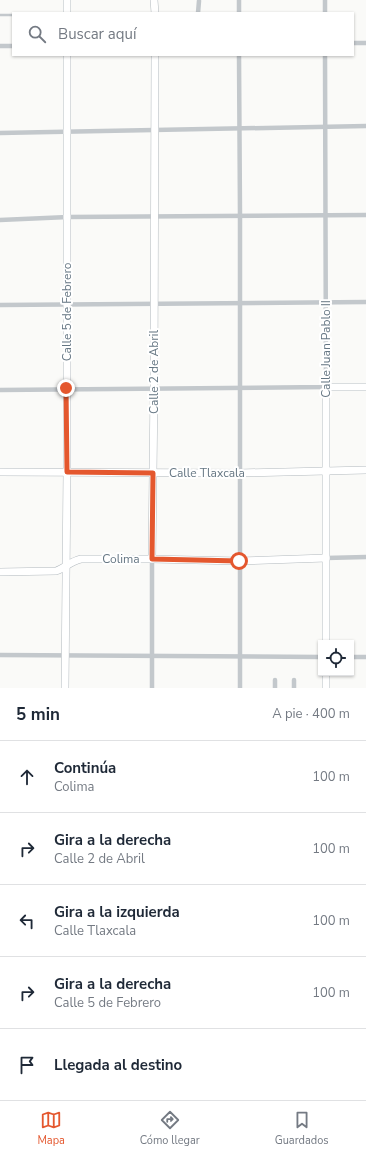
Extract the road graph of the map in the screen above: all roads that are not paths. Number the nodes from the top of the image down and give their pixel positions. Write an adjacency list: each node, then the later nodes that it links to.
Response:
1 (67, 0): 6 (street)
2 (154, 0): 7 (street)
3 (239, 0): 9 (street)
4 (325, 0): 10 (street)
5 (199, 1): 8 (street)
6 (67, 12)
7 (154, 12)
8 (198, 12)
9 (239, 12)
10 (325, 12)
11 (0, 15): 12 (lane)
12 (12, 15)
13 (354, 43): 14 (street)
14 (366, 43)
15 (0, 46): 16 (street)
16 (12, 46)
17 (67, 56): 25 (street, Calle 5 de Febrero)
18 (155, 56): 24 (street, Calle 2 de Abril)
19 (239, 56): 23 (street)
20 (325, 56): 22 (street, Calle Juan Pablo II)
21 (366, 126): 22 (street)
22 (326, 127): 23 (street); 27 (street, Calle Juan Pablo II)
23 (239, 128): 24 (street); 30 (street)
24 (155, 130): 25 (street); 29 (street, Calle 2 de Abril)
25 (67, 132): 26 (street); 31 (street, Calle 5 de Febrero)
26 (0, 133)
27 (326, 215): 28 (street); 30 (street); 34 (street, Calle Juan Pablo II)
28 (366, 215)
29 (155, 216): 30 (street); 31 (street); 36 (street, Calle 2 de Abril)
30 (240, 216): 37 (street)
31 (68, 217): 32 (street); 35 (street, Calle 5 de Febrero)
32 (0, 220)
33 (366, 302): 34 (street)
34 (326, 303): 37 (street); 40 (street, Calle Juan Pablo II)
35 (67, 304): 36 (street); 38 (street); 41 (street, Calle 5 de Febrero)
36 (154, 304): 37 (street); 43 (street, Calle 2 de Abril)
37 (240, 304): 42 (street)
38 (0, 305)
39 (366, 386): 40 (street)
40 (326, 387): 42 (street); 46 (street, Calle Juan Pablo II)
41 (66, 388): 43 (street); 44 (street); 48 (street, Calle 5 de Febrero)
42 (239, 388): 43 (street); 50 (street)
43 (154, 389): 49 (street, Calle 2 de Abril)
44 (0, 390)
45 (366, 470): 46 (street, Calle Tlaxcala)
46 (326, 471): 50 (street, Calle Tlaxcala); 52 (street, Calle Juan Pablo II)
47 (0, 472): 48 (street, Calle Tlaxcala)
48 (67, 472): 49 (street, Calle Tlaxcala); 55 (street, Calle 5 de Febrero)
49 (153, 473): 50 (street, Calle Tlaxcala); 53 (street, Calle 2 de Abril)
50 (239, 473): 54 (street)
51 (366, 557): 52 (street, Colima)
52 (326, 558): 54 (street, Colima); 57 (street, Calle Juan Pablo II)
53 (152, 559): 54 (street, Colima); 55 (street, Colima); 60 (street, Calle 2 de Abril)
54 (239, 561): 61 (street)
55 (66, 567): 56 (street, Colima); 59 (street, Calle 5 de Febrero)
56 (0, 572)
57 (326, 640)
58 (0, 655): 59 (street)
59 (65, 655): 60 (street); 68 (street, Calle 5 de Febrero)
60 (152, 656): 61 (street); 69 (street, Calle 2 de Abril)
61 (240, 657): 62 (street); 70 (street)
62 (318, 657)
63 (354, 657): 64 (street)
64 (366, 658)
65 (326, 676): 73 (street)
66 (275, 680): 71 (street)
67 (294, 680): 72 (street)
68 (65, 688)
69 (152, 688)
70 (240, 688)
71 (275, 688)
72 (294, 688)
73 (326, 688)

